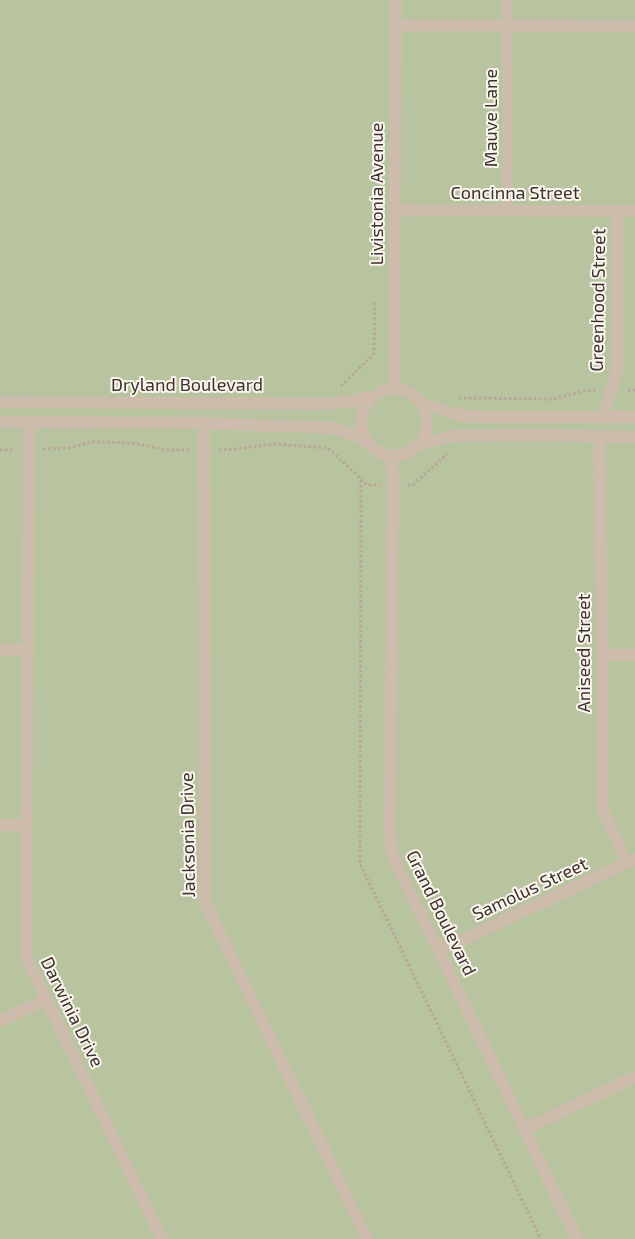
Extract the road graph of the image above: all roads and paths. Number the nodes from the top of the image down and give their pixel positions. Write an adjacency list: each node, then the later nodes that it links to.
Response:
1 (396, 0): 3 (street, Livistonia Avenue)
2 (507, 0): 4 (lane, Mauve Lane)
3 (396, 25): 4 (street); 6 (street, Livistonia Avenue)
4 (507, 26): 5 (street); 7 (lane, Mauve Lane)
5 (635, 26)
6 (394, 210): 7 (street, Concinna Street); 11 (street, Livistonia Avenue)
7 (507, 211): 8 (street, Concinna Street)
8 (617, 211): 9 (street, Concinna Street); 12 (street, Greenhood Street)
9 (635, 211)
10 (375, 300): 17 (path)
11 (394, 389): 14 (street); 18 (street)
12 (612, 389): 13 (path); 15 (path); 19 (street, Greenhood Street)
13 (635, 390)
14 (374, 396): 17 (street, Dryland Boulevard); 27 (street)
15 (456, 398)
16 (0, 402): 17 (street, Dryland Boulevard)
17 (334, 402)
18 (420, 402): 19 (street); 28 (street)
19 (603, 416): 20 (street)
20 (635, 417)
21 (0, 422): 22 (street)
22 (29, 422): 23 (street); 36 (street, Darwinia Drive)
23 (204, 423): 24 (street); 48 (street, Jacksonia Drive)
24 (334, 428): 27 (street); 32 (path)
25 (599, 437): 26 (street); 28 (street); 37 (street, Aniseed Street)
26 (635, 437)
27 (367, 441): 33 (street)
28 (420, 444): 33 (street)
29 (68, 448): 31 (path)
30 (236, 449): 32 (path)
31 (184, 450)
32 (335, 454): 34 (path)
33 (392, 456): 42 (street, Grand Boulevard)
34 (339, 458)
35 (0, 649): 36 (street)
36 (28, 650): 40 (street, Darwinia Drive)
37 (602, 655): 38 (street); 41 (street, Aniseed Street)
38 (635, 655)
39 (0, 825): 40 (street)
40 (27, 825): 43 (street, Darwinia Drive)
41 (631, 861): 42 (street, Samolus Street)
42 (439, 951): 46 (street, Grand Boulevard)
43 (47, 999): 44 (street); 47 (street, Darwinia Drive)
44 (0, 1020)
45 (635, 1077): 46 (street)
46 (525, 1129): 49 (street, Grand Boulevard)
47 (162, 1239)
48 (367, 1239)
49 (577, 1239)

